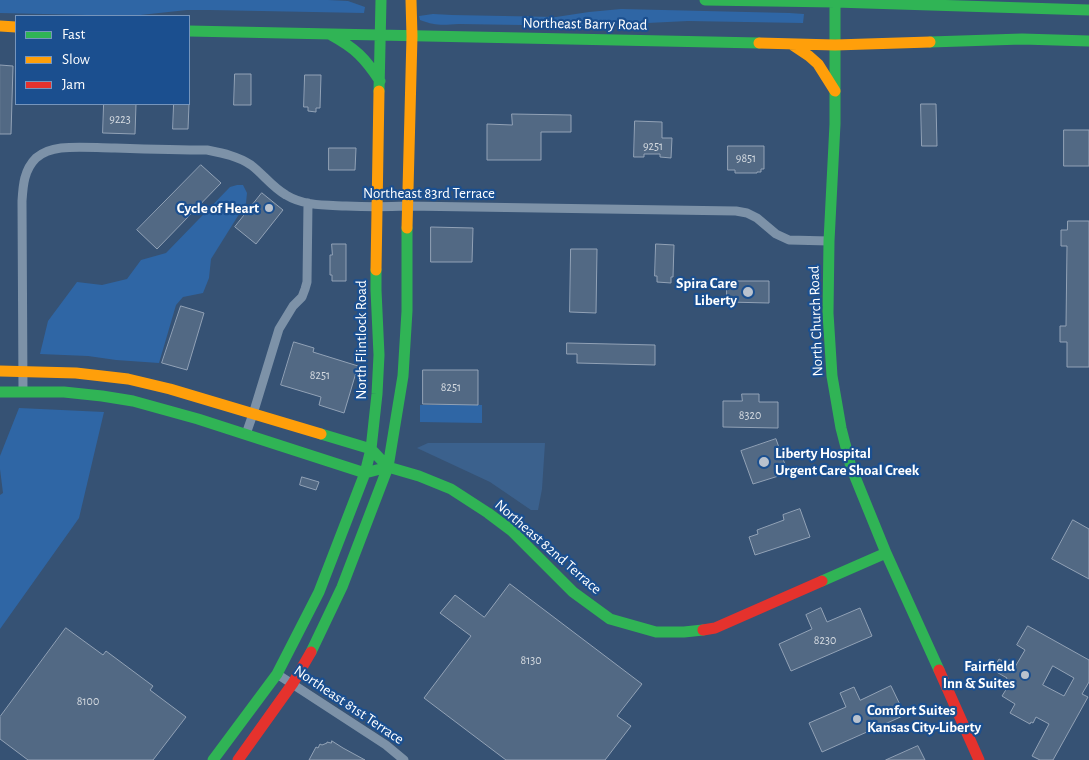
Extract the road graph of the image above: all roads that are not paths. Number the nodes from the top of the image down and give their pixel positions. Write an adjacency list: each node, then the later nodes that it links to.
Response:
1 (381, 0): 11 (main road, North Flintlock Road)
2 (411, 0): 12 (main road)
3 (705, 0): 4 (main road)
4 (835, 1): 5 (main road); 15 (main road, North Church Road)
5 (886, 2): 6 (main road)
6 (1089, 10)
7 (0, 26): 8 (main road)
8 (15, 27)
9 (190, 31): 10 (main road, Northeast Barry Road)
10 (327, 33): 11 (main road, Northeast Barry Road); 16 (main road)
11 (380, 34): 12 (main road, Northeast Barry Road); 16 (main road, North Flintlock Road)
12 (412, 36): 14 (main road, Northeast Barry Road); 19 (main road)
13 (1089, 41): 15 (main road)
14 (790, 43): 15 (main road, Northeast Barry Road); 17 (main road)
15 (835, 45): 17 (main road, North Church Road)
16 (380, 81): 20 (main road, North Flintlock Road)
17 (835, 91): 21 (main road, North Church Road)
18 (308, 203): 20 (street, Northeast 83rd Terrace); 23 (street, Northeast 83rd Terrace); 26 (street)
19 (407, 206): 20 (street, Northeast 83rd Terrace); 21 (street, Northeast 83rd Terrace); 29 (main road)
20 (378, 207): 28 (main road, North Flintlock Road)
21 (829, 241): 31 (main road, North Church Road)
22 (0, 370): 23 (main road)
23 (22, 371): 25 (street); 26 (main road)
24 (0, 392): 25 (main road)
25 (22, 392): 27 (main road)
26 (253, 414): 27 (street); 28 (main road)
27 (246, 434): 30 (main road)
28 (372, 449): 29 (main road); 30 (main road, North Flintlock Road)
29 (388, 467): 30 (main road); 31 (main road, Northeast 82nd Terrace); 33 (main road)
30 (365, 473): 32 (main road, North Flintlock Road)
31 (886, 553): 37 (main road, North Church Road)
32 (277, 674): 33 (street, Northeast 81st Terrace); 34 (main road, North Flintlock Road)
33 (293, 683): 35 (main road); 36 (street, Northeast 81st Terrace)
34 (214, 760)
35 (238, 760)
36 (404, 760)
37 (979, 760)

